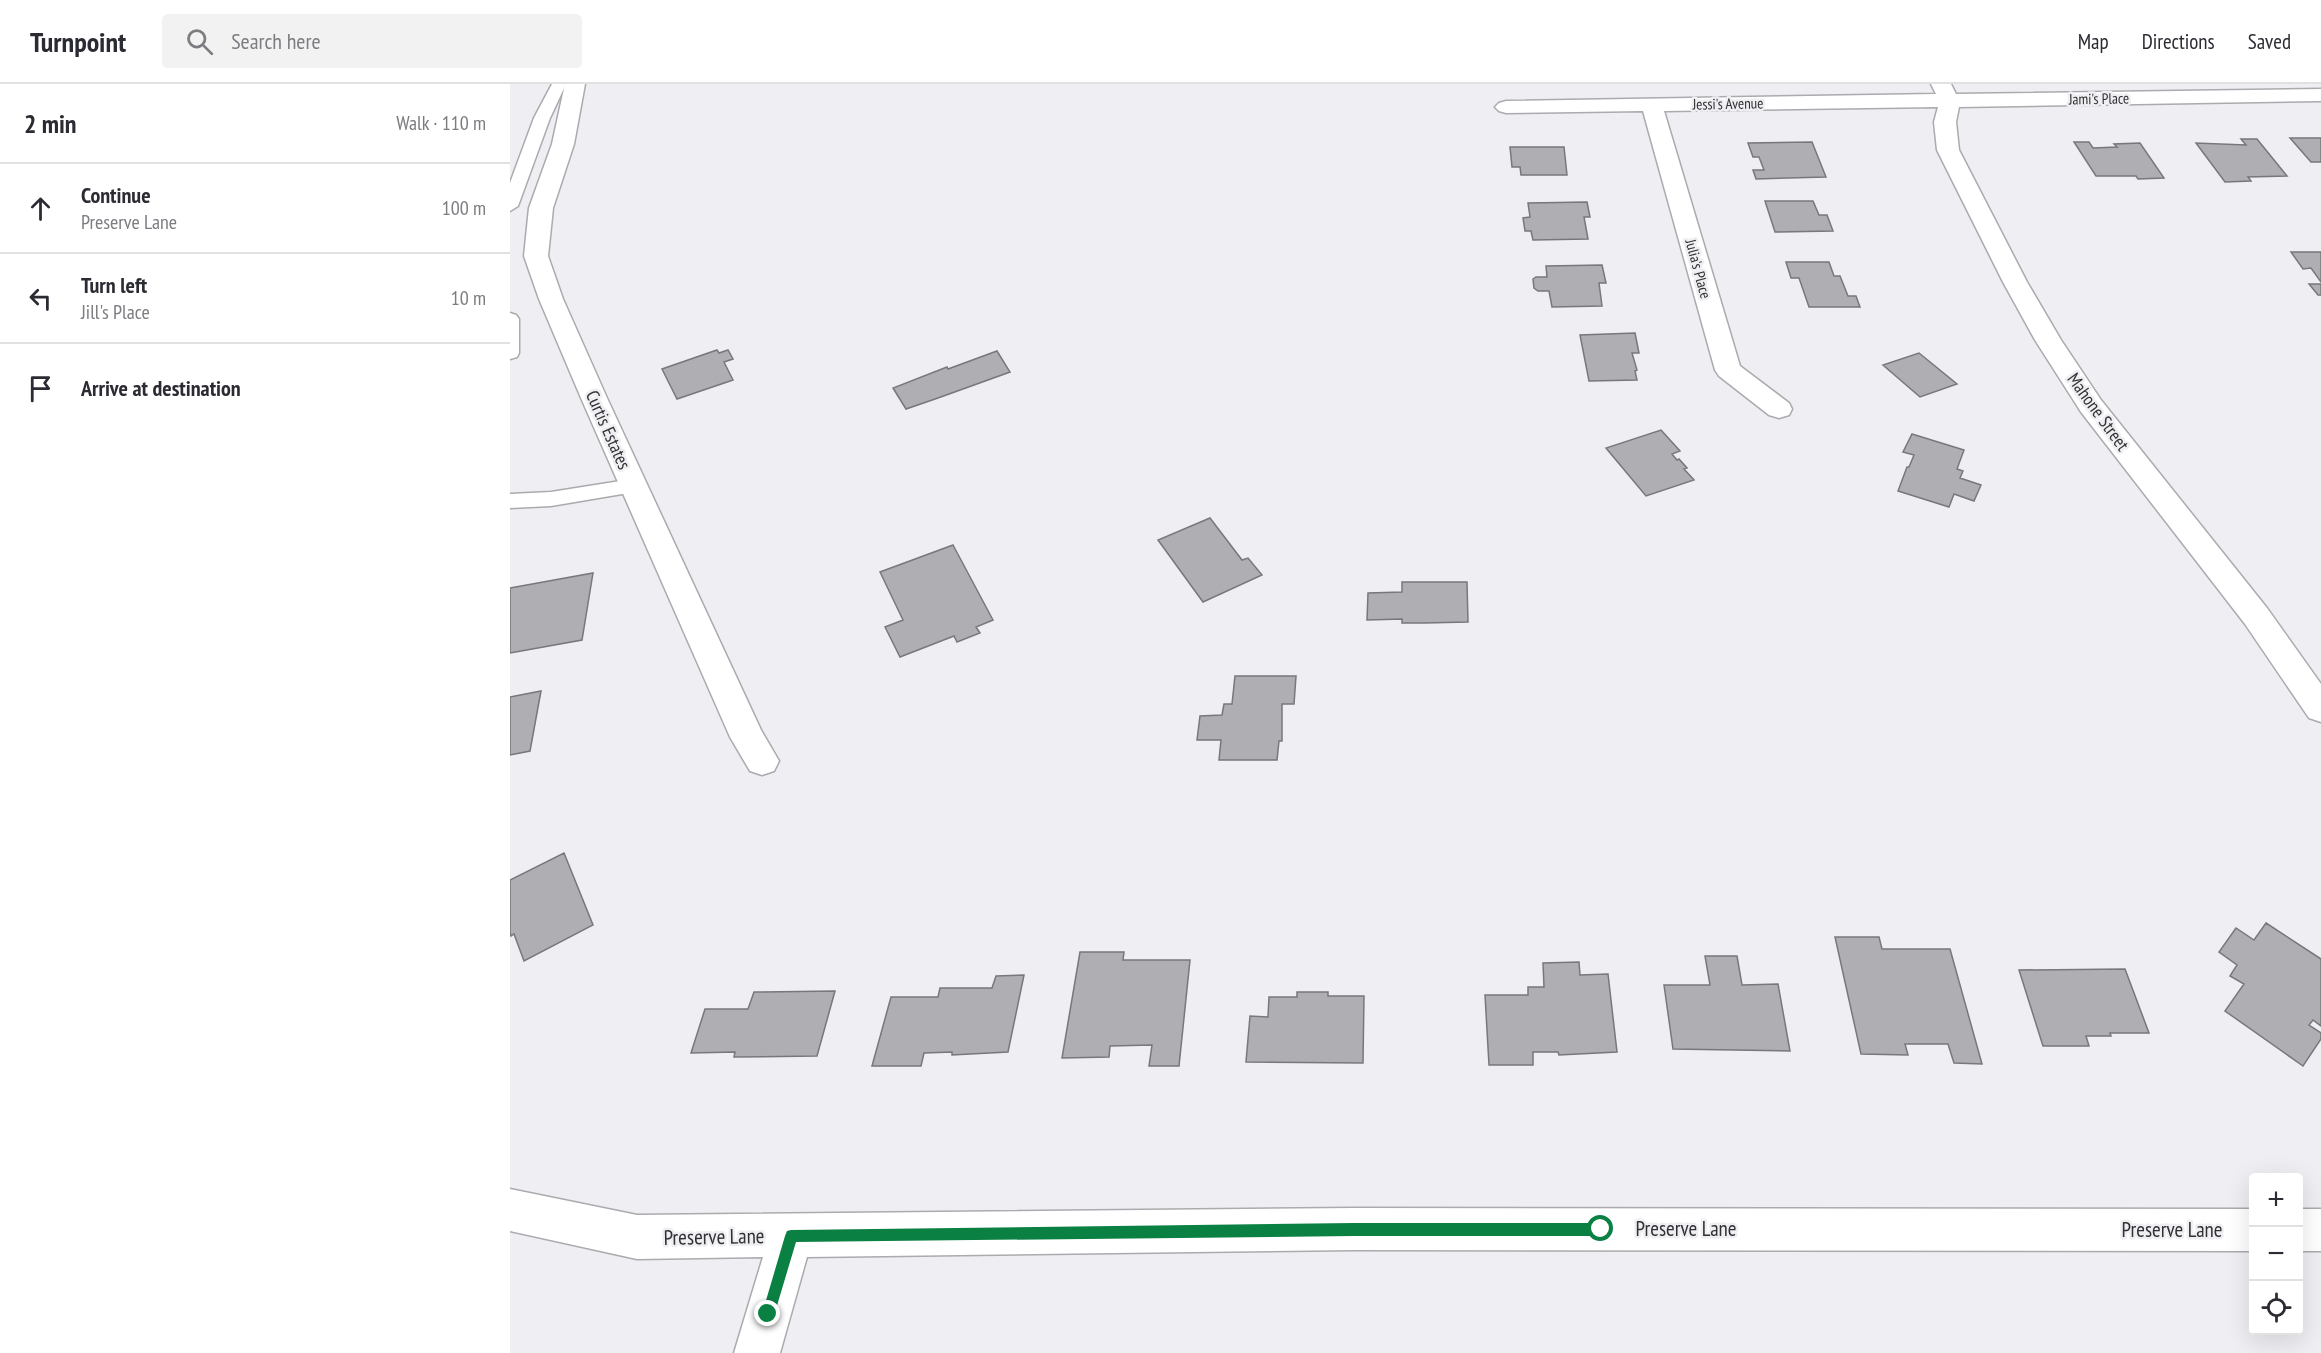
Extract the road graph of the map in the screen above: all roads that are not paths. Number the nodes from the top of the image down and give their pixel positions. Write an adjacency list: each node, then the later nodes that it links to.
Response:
1 (559, 84): 7 (lane)
2 (575, 84): 11 (street, Curtis Estates)
3 (1945, 93): 4 (street, Jami's Place); 5 (street, Jessi's Avenue); 13 (street, Mahone Street)
4 (2321, 95)
5 (1652, 105): 6 (street, Jessi's Avenue); 10 (street, Julia's Place)
6 (1506, 107)
7 (510, 206)
8 (510, 319): 9 (lane)
9 (510, 353)
10 (1779, 409)
11 (633, 486): 12 (lane); 14 (street, Curtis Estates)
12 (510, 501)
13 (2321, 709)
14 (762, 761)
15 (510, 1210): 19 (street, Preserve Lane)
16 (2249, 1230): 19 (street, Preserve Lane)
17 (2303, 1230): 18 (street)
18 (2321, 1230)
19 (791, 1236): 20 (street)
20 (757, 1353)

